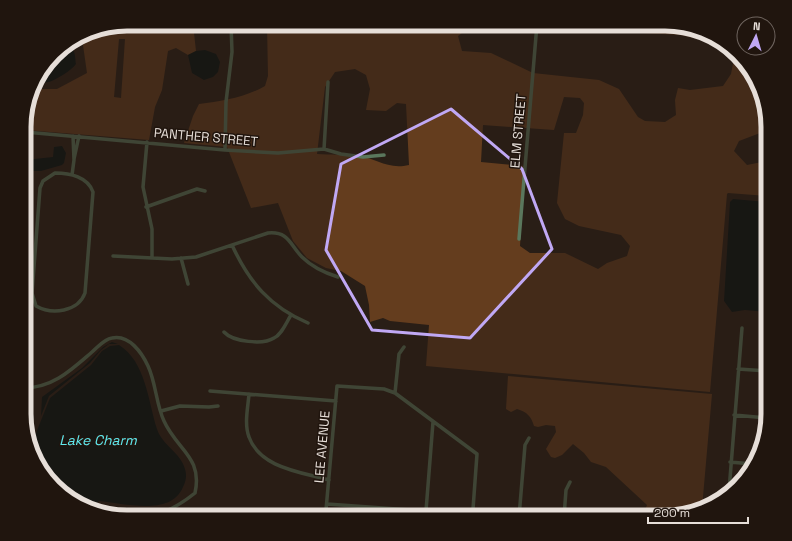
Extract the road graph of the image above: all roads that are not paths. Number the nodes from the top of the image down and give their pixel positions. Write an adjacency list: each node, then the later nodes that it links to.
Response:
1 (231, 31): 11 (street)
2 (536, 31): 17 (street, ELM STREET)
3 (328, 82): 9 (street)
4 (31, 132): 5 (street, PANTHER STREET)
5 (73, 136): 6 (street, PANTHER STREET); 8 (street)
6 (80, 136): 7 (street, PANTHER STREET); 10 (street)
7 (147, 142): 11 (street, PANTHER STREET); 16 (street)
8 (72, 149): 10 (street); 13 (street)
9 (324, 149): 11 (street, PANTHER STREET); 12 (street, PANTHER STREET)
10 (78, 150): 13 (street)
11 (225, 150)
12 (384, 155)
13 (74, 160): 14 (street)
14 (72, 174): 14 (street)
15 (206, 191): 16 (street)
16 (146, 207): 20 (street)
17 (519, 239)
18 (232, 245): 21 (street); 22 (street); 24 (street)
19 (113, 256): 20 (street)
20 (152, 258): 21 (street)
21 (181, 258): 23 (street)
22 (338, 277)
23 (188, 284)
24 (291, 315): 25 (street); 27 (street)
25 (308, 324)
26 (742, 328): 29 (street)
27 (224, 332)
28 (404, 347): 33 (street)
29 (738, 369): 30 (street); 38 (street)
30 (761, 371)
31 (31, 388): 37 (street)
32 (210, 391): 34 (street)
33 (395, 393): 35 (street, LEE AVENUE); 40 (street)
34 (249, 394): 35 (street); 44 (street)
35 (336, 401): 44 (street, LEE AVENUE)
36 (218, 406): 37 (street)
37 (161, 411): 48 (street)
38 (734, 415): 39 (street); 42 (street)
39 (761, 417)
40 (433, 422): 51 (street); 52 (street)
41 (529, 438): 53 (street)
42 (730, 462): 43 (street); 46 (street)
43 (747, 464)
44 (329, 480): 47 (street, LEE AVENUE)
45 (570, 482): 54 (street)
46 (729, 485)
47 (327, 504): 49 (street, LEE AVENUE); 50 (street)
48 (168, 510)
49 (326, 510)
50 (412, 510)
51 (426, 510)
52 (472, 510)
53 (519, 510)
54 (565, 510)

